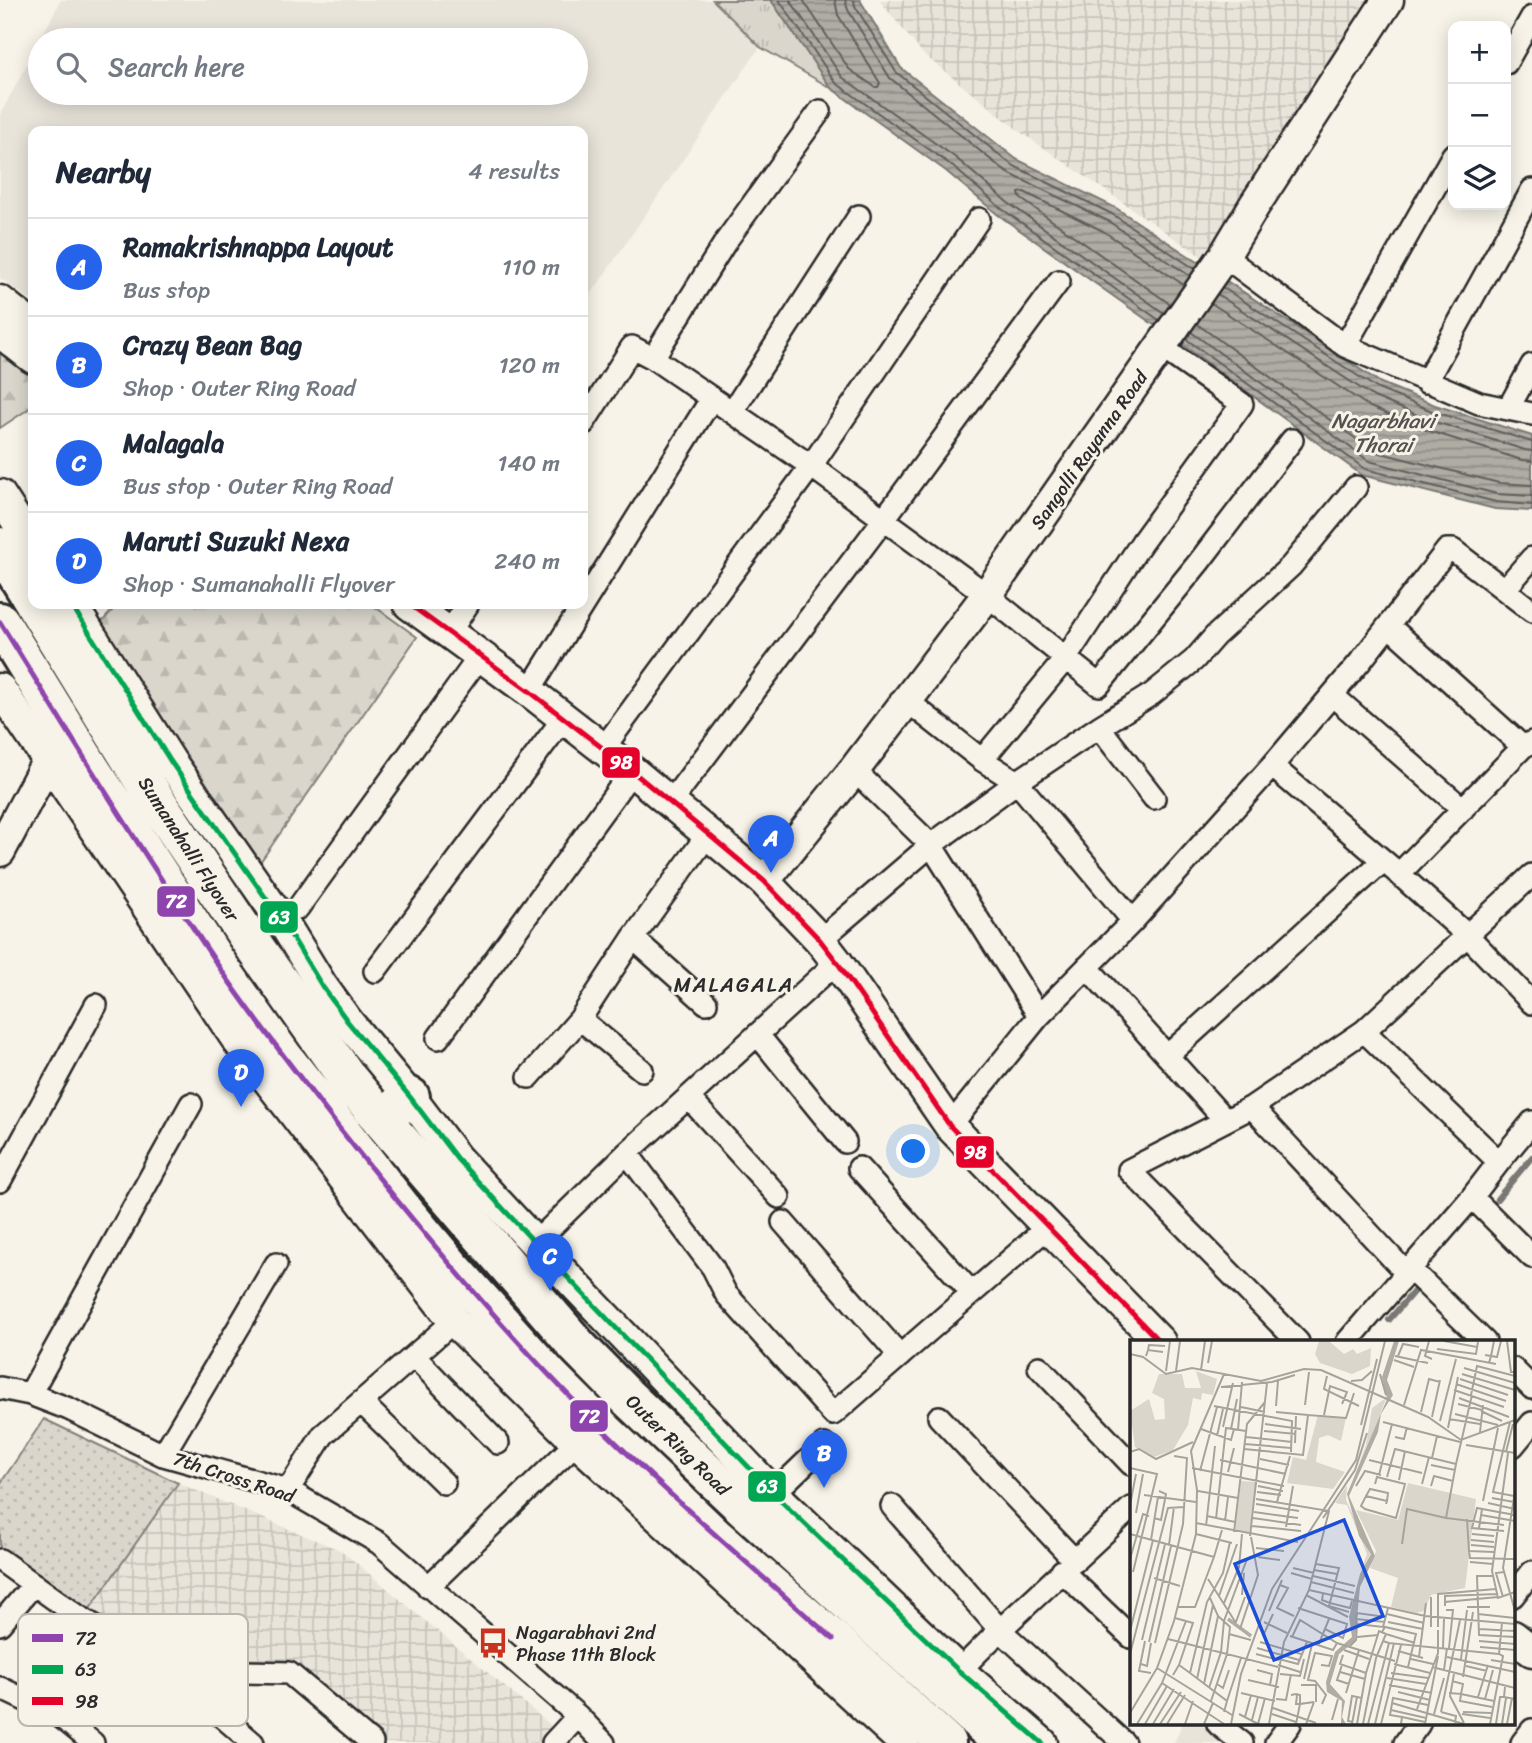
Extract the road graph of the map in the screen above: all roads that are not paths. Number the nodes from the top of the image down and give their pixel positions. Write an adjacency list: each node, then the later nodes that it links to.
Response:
1 (1388, 0): 9 (street, Sangolli Rayanna Road)
2 (1532, 17): 3 (street)
3 (1511, 54)
4 (820, 111): 17 (street)
5 (1448, 164): 15 (street)
6 (1532, 190): 19 (street)
7 (859, 216): 22 (street)
8 (979, 219): 26 (street)
9 (1220, 262): 14 (street, Sangolli Rayanna Road); 15 (street)
10 (1059, 281): 29 (street)
11 (0, 301): 12 (street)
12 (28, 323)
13 (0, 332): 16 (street)
14 (1164, 344): 35 (street, Sangolli Rayanna Road); 47 (street)
15 (1345, 346): 19 (street)
16 (28, 354)
17 (653, 358): 20 (street); 24 (street)
18 (1532, 365): 21 (street)
19 (1426, 382): 21 (street)
20 (712, 398): 22 (street); 36 (street)
21 (1508, 409): 23 (street)
22 (732, 412): 26 (street)
23 (1532, 414)
24 (588, 417)
25 (1292, 440): 48 (street)
26 (811, 466): 29 (street); 57 (street)
27 (1356, 487): 53 (street)
28 (0, 495): 30 (street)
29 (884, 519): 35 (street); 65 (street)
30 (28, 538)
31 (0, 547): 34 (highway, Sumanahalli Flyover)
32 (1532, 558): 33 (street)
33 (1505, 589): 42 (street); 44 (street)
34 (28, 592)
35 (987, 595): 47 (street); 52 (street, Sangolli Rayanna Road)
36 (588, 597)
37 (38, 609): 94 (highway, Sumanahalli Flyover)
38 (74, 609): 94 (street)
39 (416, 609): 45 (street)
40 (465, 609): 45 (street)
41 (580, 609): 50 (street)
42 (1532, 611)
43 (0, 622): 95 (highway, Sumanahalli Flyover)
44 (1389, 626): 51 (street); 56 (street)
45 (449, 633): 46 (street)
46 (480, 656): 50 (street); 73 (street)
47 (1066, 658): 48 (street); 59 (street)
48 (1099, 685): 53 (street)
49 (0, 689): 58 (street)
50 (529, 691): 54 (street)
51 (1332, 695): 60 (street); 66 (street)
52 (906, 700): 59 (street); 61 (street, Sangolli Rayanna Road)
53 (1124, 711): 55 (street)
54 (564, 719): 57 (street); 79 (street)
55 (1099, 727): 63 (street); 64 (street)
56 (1528, 744): 66 (street)
57 (603, 749): 62 (street)
58 (48, 760): 69 (street); 95 (street)
59 (982, 760): 63 (street)
60 (1272, 766): 70 (street); 74 (street)
61 (854, 770): 68 (street); 72 (street, Sangolli Rayanna Road)
62 (632, 771): 65 (street); 87 (street)
63 (1017, 782): 68 (street); 74 (street)
64 (1154, 798)
65 (670, 803): 67 (street)
66 (1463, 809): 70 (street)
67 (708, 834): 72 (street); 76 (street)
68 (931, 845): 77 (street); 83 (street)
69 (0, 851)
70 (1391, 868): 75 (street); 88 (street)
71 (1532, 875): 75 (street)
72 (764, 881): 77 (street)
73 (298, 908)
74 (1133, 921): 78 (street)
75 (1466, 935): 81 (street); 85 (street)
76 (633, 938): 80 (street); 84 (street)
77 (829, 951): 86 (street); 97 (street)
78 (1087, 967): 83 (street); 88 (street)
79 (375, 971)
80 (706, 1003)
81 (1532, 1003)
82 (96, 1004): 103 (street)
83 (1039, 1016): 97 (street)
84 (580, 1019): 89 (street); 90 (street)
85 (1364, 1031): 93 (street); 101 (street)
86 (758, 1035): 91 (street); 99 (street)
87 (438, 1038)
88 (1167, 1055): 96 (street)
89 (642, 1070)
90 (529, 1077)
91 (689, 1098): 100 (street); 104 (street)
92 (191, 1104): 124 (street)
93 (1252, 1107): 96 (street); 111 (street)
94 (396, 1108): 108 (street); 169 (highway, Outer Ring Road)
95 (314, 1116): 113 (street); 168 (highway)
96 (1225, 1121): 115 (street)
97 (950, 1126): 107 (street)
98 (1530, 1127): 101 (street)
99 (845, 1142)
100 (627, 1153): 108 (street); 119 (street)
101 (1499, 1162): 105 (street)
102 (859, 1168): 112 (street)
103 (0, 1181)
104 (779, 1197)
105 (1472, 1197): 109 (street); 111 (street)
106 (783, 1222): 119 (street)
107 (1048, 1227): 112 (street); 114 (street)
108 (535, 1243): 136 (street)
109 (1532, 1257)
110 (276, 1264): 132 (street)
111 (1408, 1271): 116 (street); 117 (street)
112 (972, 1293): 119 (street)
113 (454, 1321): 118 (street); 128 (street)
114 (1158, 1340)
115 (1296, 1340)
116 (1349, 1340)
117 (1483, 1340)
118 (414, 1356): 125 (street); 129 (street)
119 (900, 1356)
120 (1039, 1367): 133 (street)
121 (1514, 1370): 123 (street)
122 (0, 1388): 124 (street, 7th Cross Road)
123 (1532, 1388)
124 (30, 1394): 132 (street, 7th Cross Road)
125 (361, 1402): 134 (street); 135 (street)
126 (939, 1417): 140 (street)
127 (1532, 1423): 131 (street)
128 (577, 1442): 143 (street); 162 (street)
129 (498, 1443)
130 (824, 1445): 136 (street)
131 (1514, 1446)
132 (163, 1454): 135 (street, 7th Cross Road)
133 (1130, 1463)
134 (444, 1483)
135 (288, 1490): 143 (street, 7th Cross Road)
136 (774, 1493): 151 (street)
137 (892, 1506): 147 (street)
138 (1130, 1509): 140 (street)
139 (0, 1560): 142 (street)
140 (1069, 1566): 147 (street); 148 (street)
141 (1532, 1572): 144 (street)
142 (34, 1584): 145 (street); 146 (street)
143 (428, 1587): 155 (street, 7th Cross Road)
144 (1514, 1595)
145 (75, 1614)
146 (0, 1624)
147 (1000, 1630): 151 (street); 171 (street)
148 (1130, 1636)
149 (1514, 1637): 150 (street)
150 (1532, 1651)
151 (959, 1671): 170 (street)
152 (248, 1672): 165 (street)
153 (0, 1688): 154 (street)
154 (18, 1697)
155 (578, 1716): 166 (street); 167 (street, 7th Cross Road)
156 (72, 1726): 163 (street)
157 (233, 1726): 164 (street)
158 (1221, 1726): 172 (street)
159 (1289, 1726): 173 (street)
160 (1418, 1726): 174 (street)
161 (1532, 1730): 175 (street)
162 (891, 1739)
163 (93, 1743)
164 (253, 1743)
165 (372, 1743)
166 (553, 1743)
167 (604, 1743)
168 (946, 1743)
169 (1003, 1743)
170 (1042, 1743)
171 (1124, 1743)
172 (1242, 1743)
173 (1276, 1743)
174 (1405, 1743)
175 (1522, 1743)

